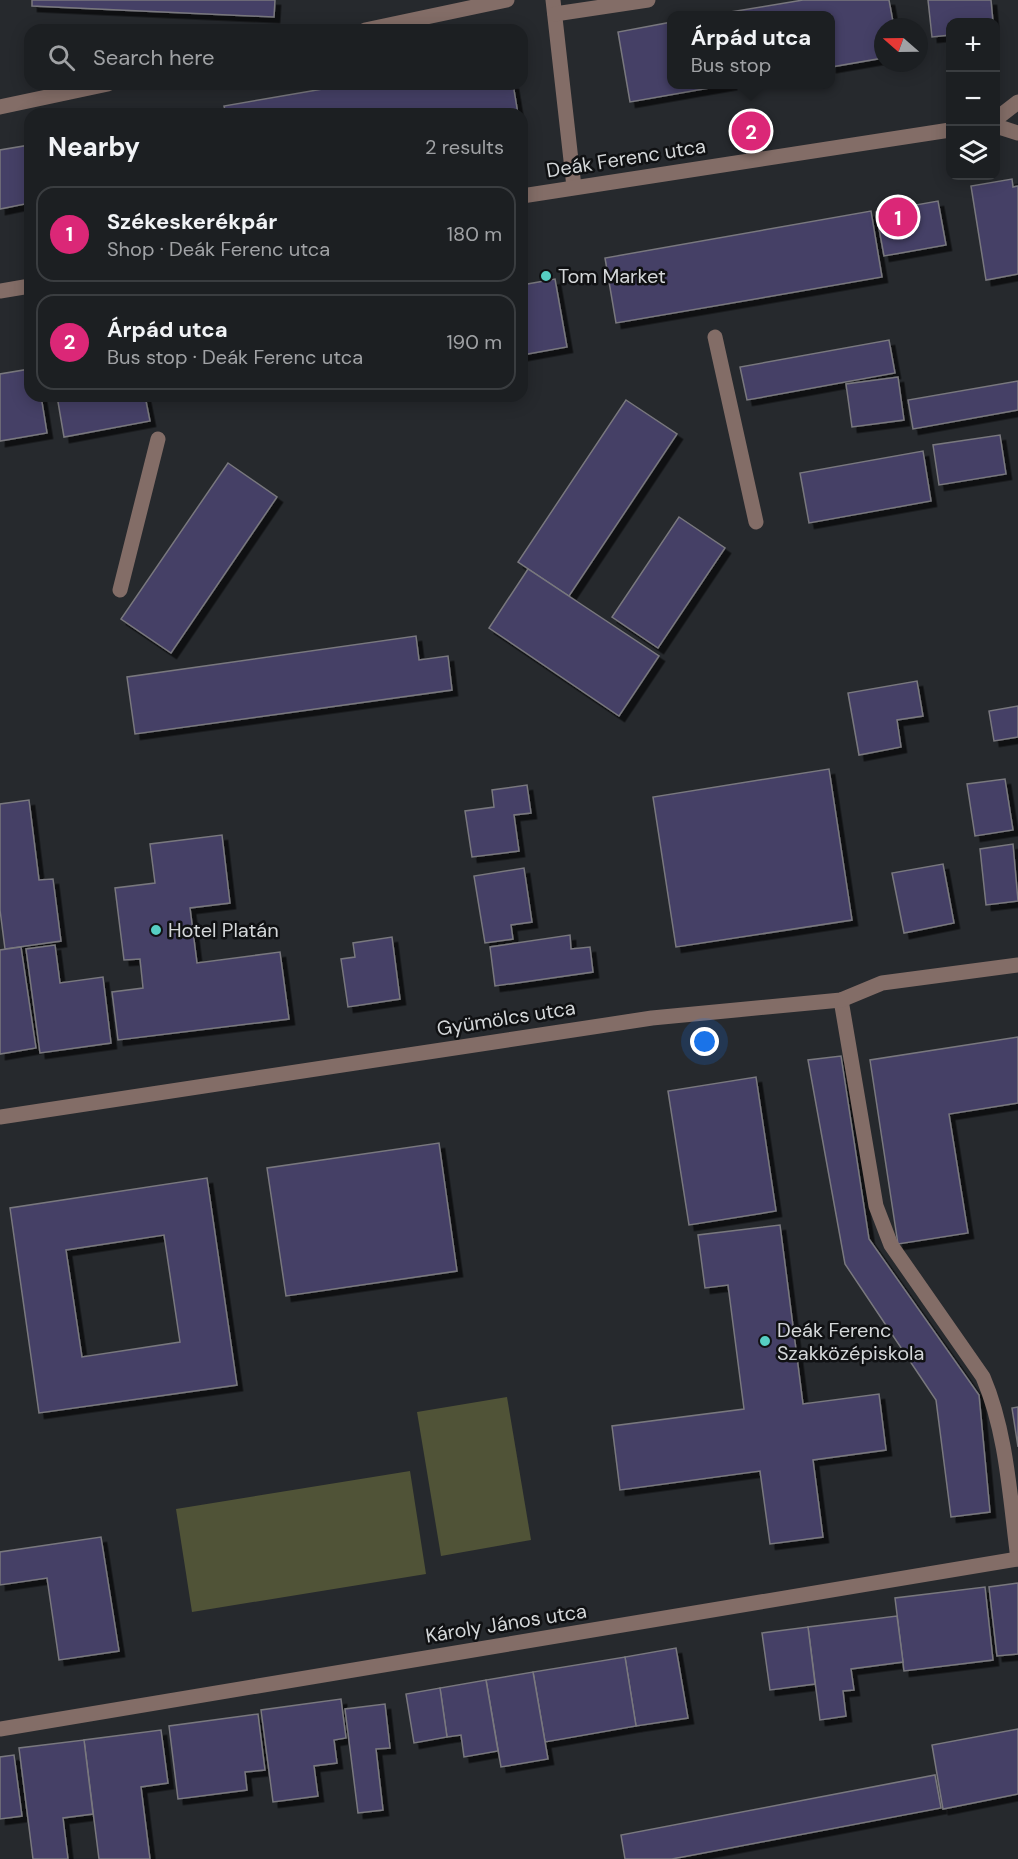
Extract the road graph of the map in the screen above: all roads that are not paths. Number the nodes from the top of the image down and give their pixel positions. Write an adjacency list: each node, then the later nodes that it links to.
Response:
1 (507, 0): 4 (street)
2 (648, 0): 3 (street)
3 (554, 7): 12 (street)
4 (393, 24)
5 (80, 90): 7 (street)
6 (1018, 102): 8 (street)
7 (0, 107)
8 (1000, 116)
9 (1000, 127): 11 (street)
10 (946, 131): 12 (street, Deák Ferenc utca)
11 (1018, 133)
12 (574, 187): 13 (street, Deák Ferenc utca)
13 (528, 195)
14 (24, 287): 15 (street)
15 (0, 291)
16 (715, 337): 18 (street)
17 (158, 439): 19 (street)
18 (756, 522)
19 (120, 590)
20 (1018, 965): 21 (street, Gyümölcs utca)
21 (841, 1000): 22 (street, Gyümölcs utca); 23 (street)
22 (0, 1117)
23 (1018, 1559): 24 (street, Károly János utca)
24 (0, 1729)

